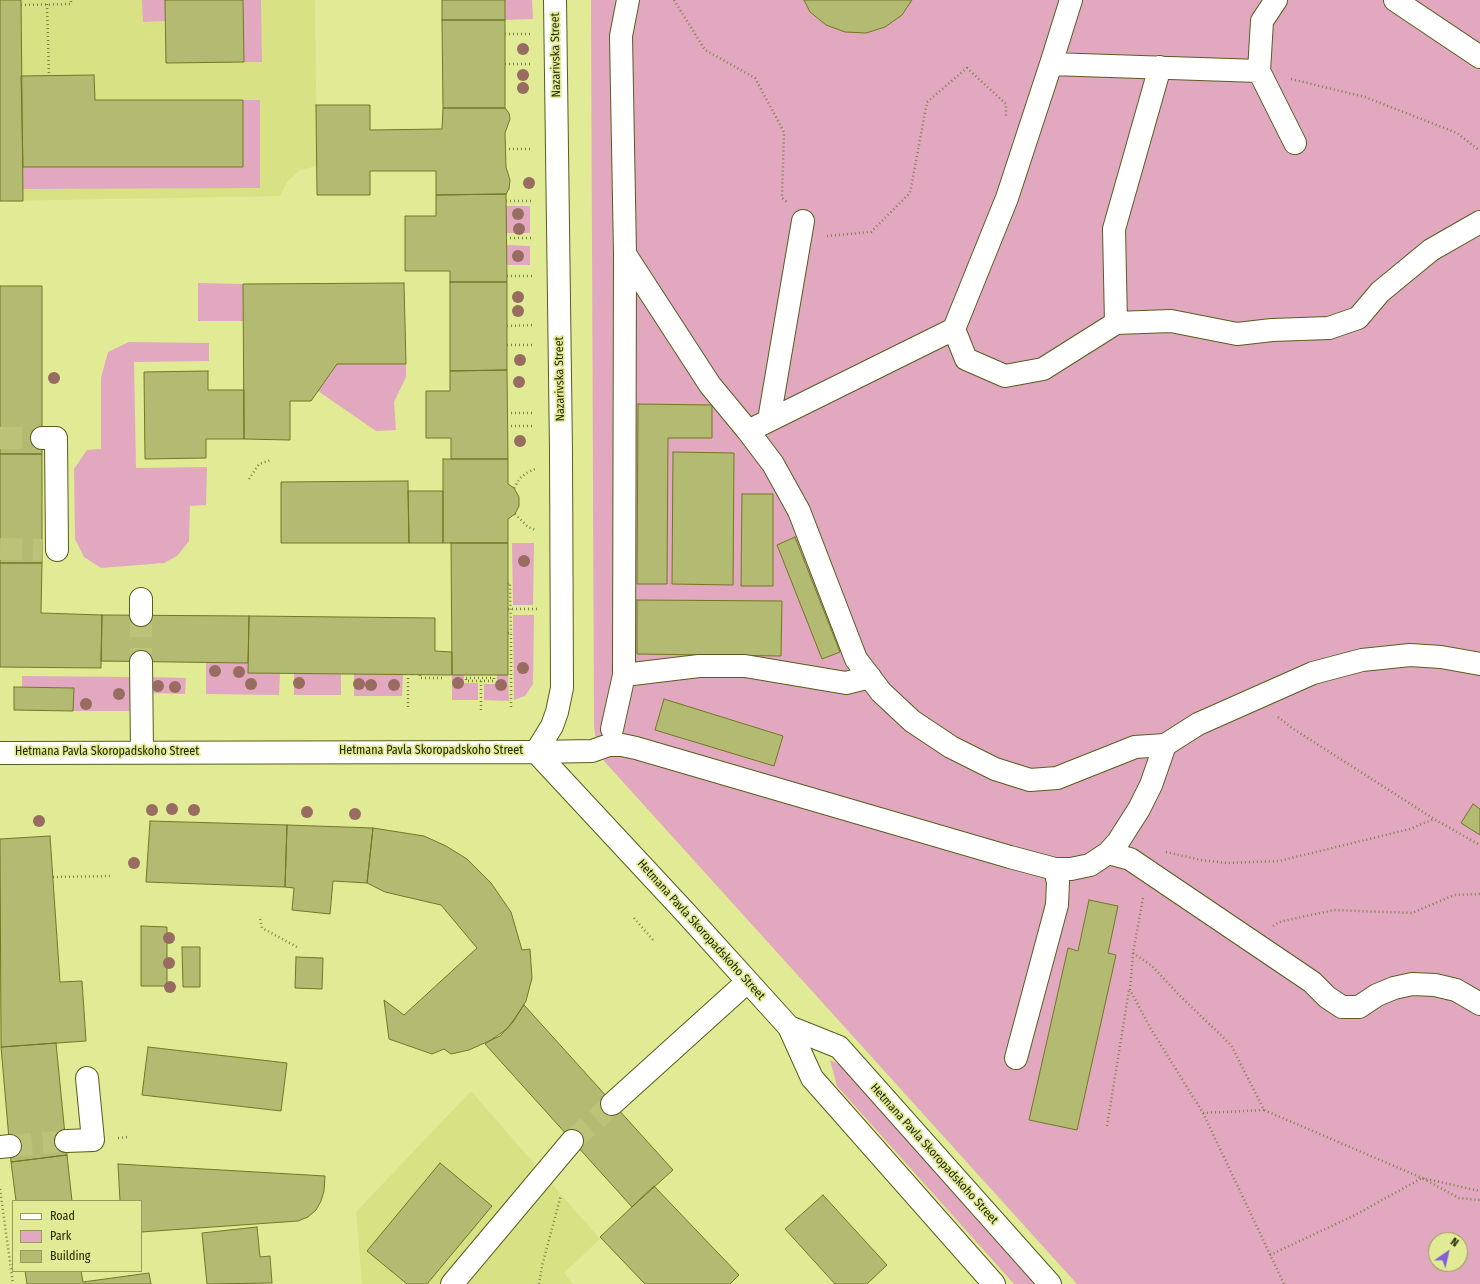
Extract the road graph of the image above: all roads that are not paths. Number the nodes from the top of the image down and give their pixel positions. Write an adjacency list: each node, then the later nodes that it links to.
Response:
1 (555, 0): 27 (street, Nazarivska Street)
2 (628, 0): 13 (street)
3 (1071, 0): 7 (street)
4 (1276, 0): 9 (street)
5 (1395, 0): 6 (street)
6 (1480, 57)
7 (1051, 64): 8 (street); 15 (street)
8 (1160, 68): 9 (street); 14 (street)
9 (1259, 71): 10 (street)
10 (1295, 143)
11 (803, 221): 16 (street)
12 (1480, 222): 14 (street)
13 (625, 254): 17 (street); 22 (street)
14 (1116, 322): 15 (street)
15 (954, 329): 16 (street)
16 (769, 420): 17 (street)
17 (748, 431): 23 (street)
18 (42, 438): 19 (street)
19 (56, 550)
20 (141, 662): 26 (street)
21 (1480, 664): 25 (street)
22 (624, 675): 23 (street); 24 (street)
23 (870, 677): 25 (street)
24 (612, 729)
25 (1165, 745): 29 (street)
26 (142, 752): 27 (street, Hetmana Pavla Skoropadskoho Street); 28 (street, Hetmana Pavla Skoropadskoho Street)
27 (536, 752): 30 (street); 31 (street, Hetmana Pavla Skoropadskoho Street)
28 (0, 753)
29 (1108, 853): 30 (street); 32 (street)
30 (1055, 869): 34 (street)
31 (748, 982): 33 (street, Hetmana Pavla Skoropadskoho Street); 36 (street)
32 (1480, 1004)
33 (789, 1027): 40 (street, Hetmana Pavla Skoropadskoho Street); 41 (street, Hetmana Pavla Skoropadskoho Street)
34 (1016, 1058)
35 (87, 1078): 37 (street)
36 (612, 1104)
37 (66, 1141)
38 (572, 1141): 39 (street)
39 (452, 1284)
40 (994, 1284)
41 (1050, 1284)

